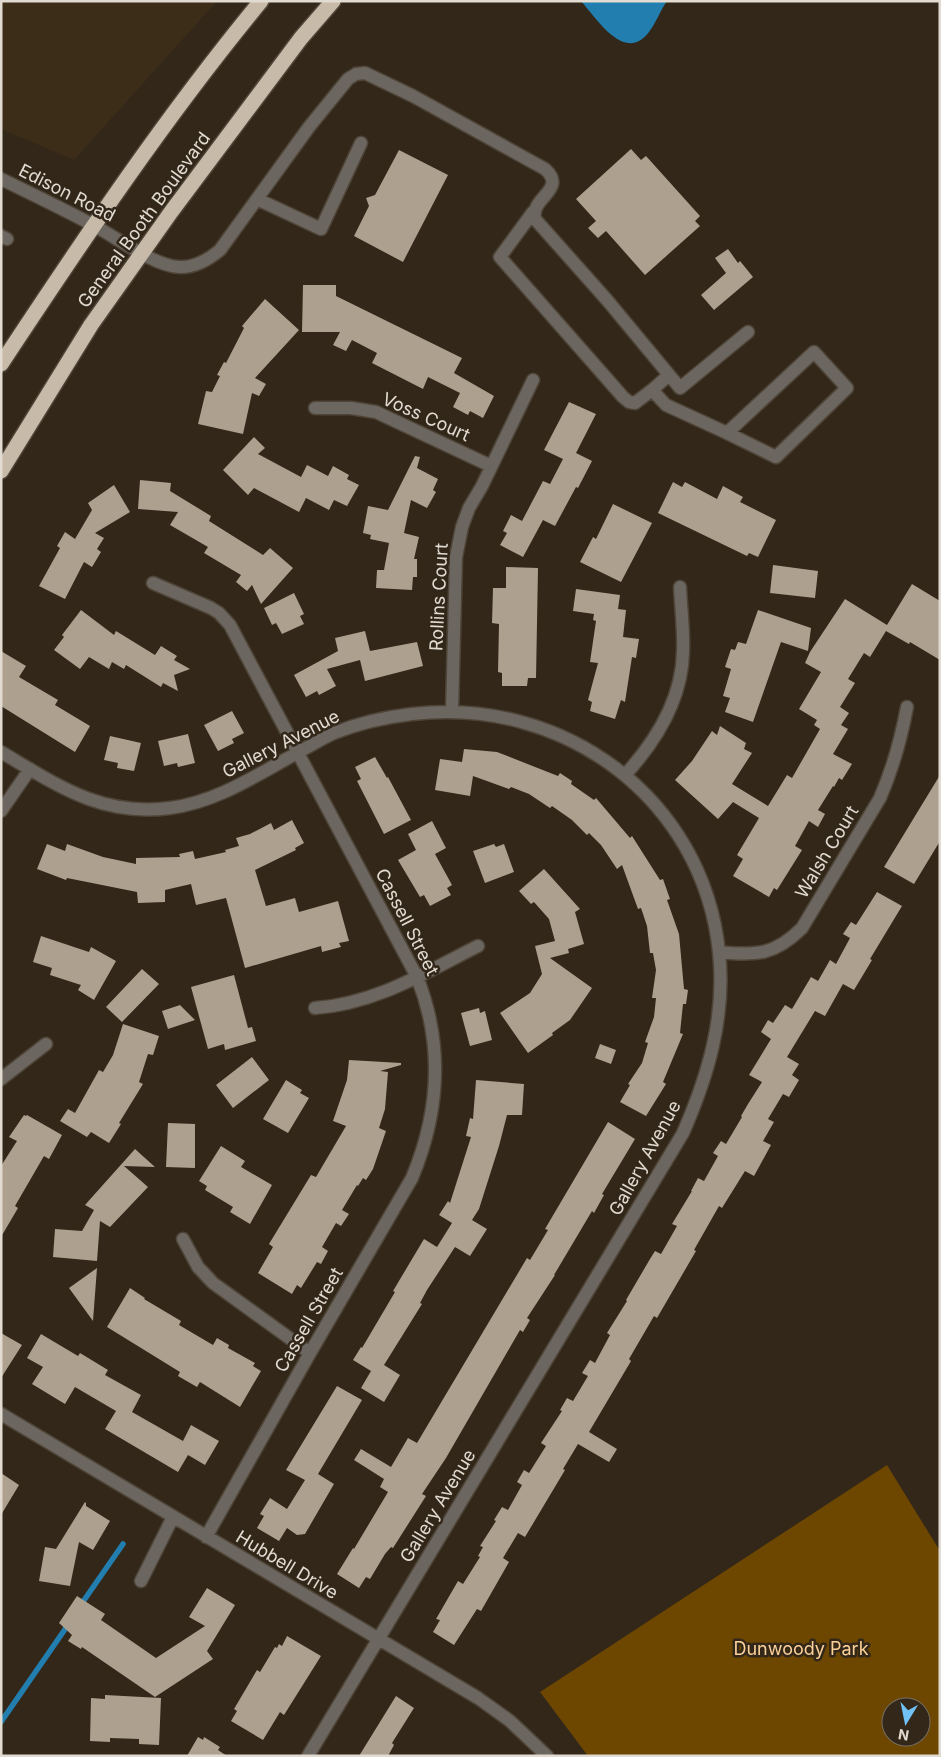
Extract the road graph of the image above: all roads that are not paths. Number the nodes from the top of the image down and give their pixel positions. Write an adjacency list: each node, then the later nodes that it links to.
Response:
1 (261, 1): 7 (highway, General Booth Boulevard)
2 (332, 1): 8 (highway, General Booth Boulevard)
3 (361, 142): 5 (street)
4 (1, 179): 7 (street, Edison Road)
5 (257, 199): 6 (street, Edison Road); 8 (street, Edison Road)
6 (533, 212): 11 (street); 13 (street, Edison Road)
7 (94, 226): 8 (street, Edison Road); 10 (highway, General Booth Boulevard)
8 (142, 253): 17 (highway, General Booth Boulevard)
9 (748, 332): 11 (street)
10 (1, 364)
11 (669, 376): 13 (street)
12 (532, 380): 16 (street, Rollins Court)
13 (652, 390): 15 (street)
14 (314, 408): 16 (street, Voss Court)
15 (727, 433): 15 (street)
16 (491, 466): 21 (street, Rollins Court)
17 (1, 471)
18 (153, 583): 23 (street, Cassell Street)
19 (680, 587): 25 (street)
20 (907, 707): 28 (street, Walsh Court)
21 (452, 711): 23 (street, Gallery Avenue); 25 (street, Gallery Avenue)
22 (1, 752): 24 (street, Gallery Avenue)
23 (297, 752): 24 (street, Gallery Avenue); 29 (street, Cassell Street)
24 (30, 769): 26 (street)
25 (625, 775): 28 (street, Gallery Avenue)
26 (1, 811)
27 (478, 946): 29 (street)
28 (719, 952): 39 (street, Gallery Avenue)
29 (417, 977): 30 (street); 34 (street, Cassell Street)
30 (315, 1008)
31 (46, 1044): 32 (street)
32 (1, 1079)
33 (184, 1239): 34 (street)
34 (310, 1352): 37 (street, Cassell Street)
35 (1, 1414): 36 (street, Hubbell Drive)
36 (173, 1517): 37 (street, Hubbell Drive); 38 (street)
37 (206, 1537): 39 (street, Hubbell Drive)
38 (141, 1581)
39 (378, 1640): 40 (street, Gallery Avenue); 41 (street, Hubbell Drive)
40 (308, 1756)
41 (547, 1756)

